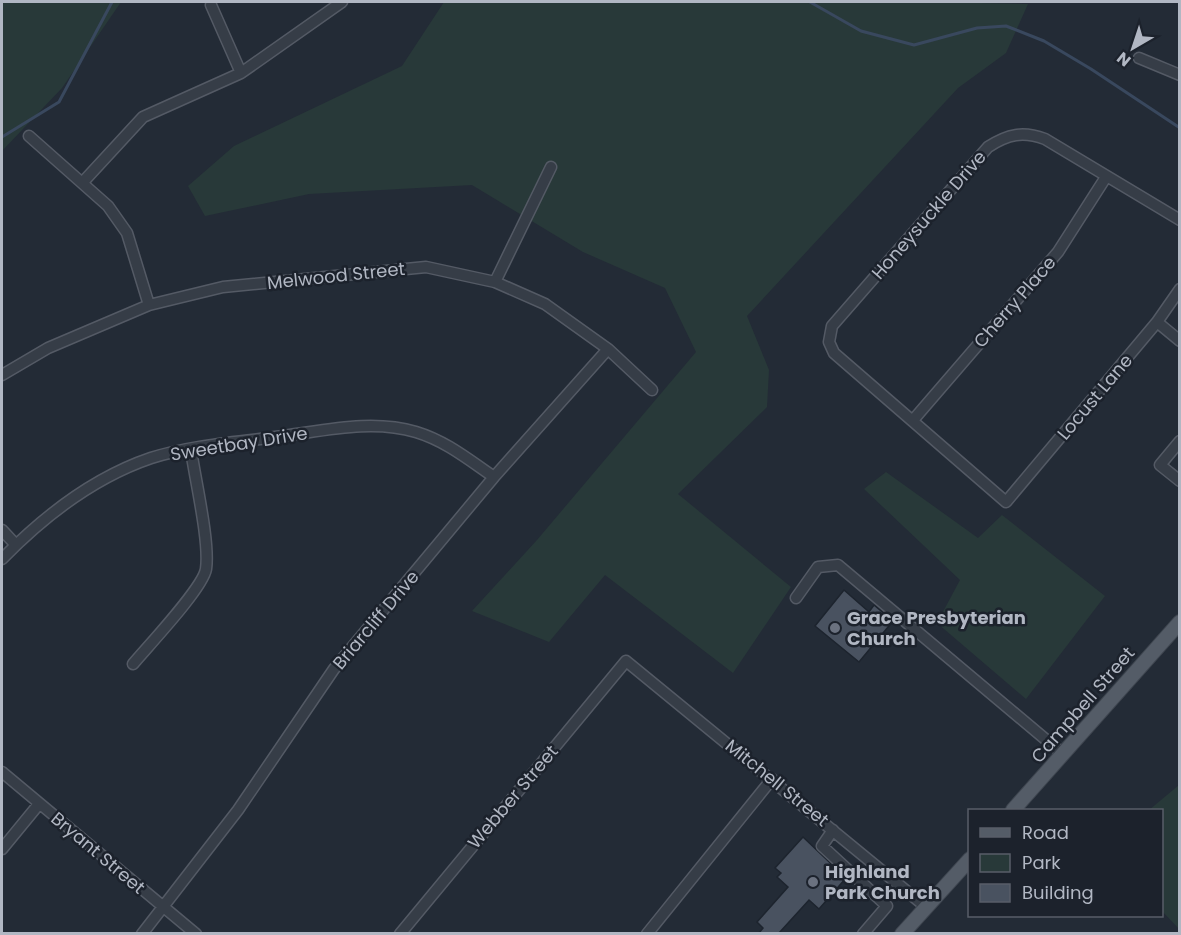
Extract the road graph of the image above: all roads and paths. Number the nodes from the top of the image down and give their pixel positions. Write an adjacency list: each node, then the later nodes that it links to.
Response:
1 (342, 2): 4 (street)
2 (211, 5): 4 (street)
3 (1139, 58): 5 (street)
4 (241, 73): 9 (street)
5 (1179, 75)
6 (29, 136): 9 (street)
7 (551, 167): 11 (street)
8 (1106, 177): 10 (street, Honeysuckle Drive); 19 (street, Cherry Place); 19 (street, Honeysuckle Drive)
9 (83, 182): 13 (street)
10 (1179, 220)
11 (495, 282): 13 (street, Melwood Street); 16 (street, Melwood Street)
12 (1179, 289): 14 (street, Locust Lane)
13 (149, 305): 17 (street, Melwood Street)
14 (1158, 322): 15 (street); 19 (street, Locust Lane)
15 (1179, 340)
16 (608, 349): 18 (street, Melwood Street); 22 (street, Briarcliff Drive)
17 (2, 375)
18 (652, 390)
19 (914, 419)
20 (1179, 441): 23 (street)
21 (190, 450): 22 (street, Sweetbay Drive); 25 (street, Sweetbay Drive); 30 (street)
22 (494, 477): 39 (street, Briarcliff Drive)
23 (1179, 481)
24 (2, 530): 25 (street)
25 (16, 545): 26 (street, Sweetbay Drive)
26 (2, 559)
27 (796, 598): 31 (street)
28 (1178, 627): 31 (main road, Campbell Street)
29 (626, 661): 33 (street, Mitchell Street); 43 (street, Webber Street)
30 (133, 664)
31 (1063, 754): 35 (main road, Campbell Street)
32 (2, 772): 34 (street, Bryant Street)
33 (772, 779): 36 (street, Mitchell Street); 44 (street)
34 (39, 804): 37 (street); 39 (street, Bryant Street)
35 (1014, 809)
36 (833, 830): 40 (street, Mitchell Street); 45 (street)
37 (2, 849)
38 (968, 860): 40 (main road)
39 (164, 907): 41 (street, Briarcliff Drive); 42 (street, Bryant Street)
40 (926, 907): 46 (main road)
41 (142, 933)
42 (196, 933)
43 (400, 933)
44 (647, 933)
45 (863, 933)
46 (902, 933)

